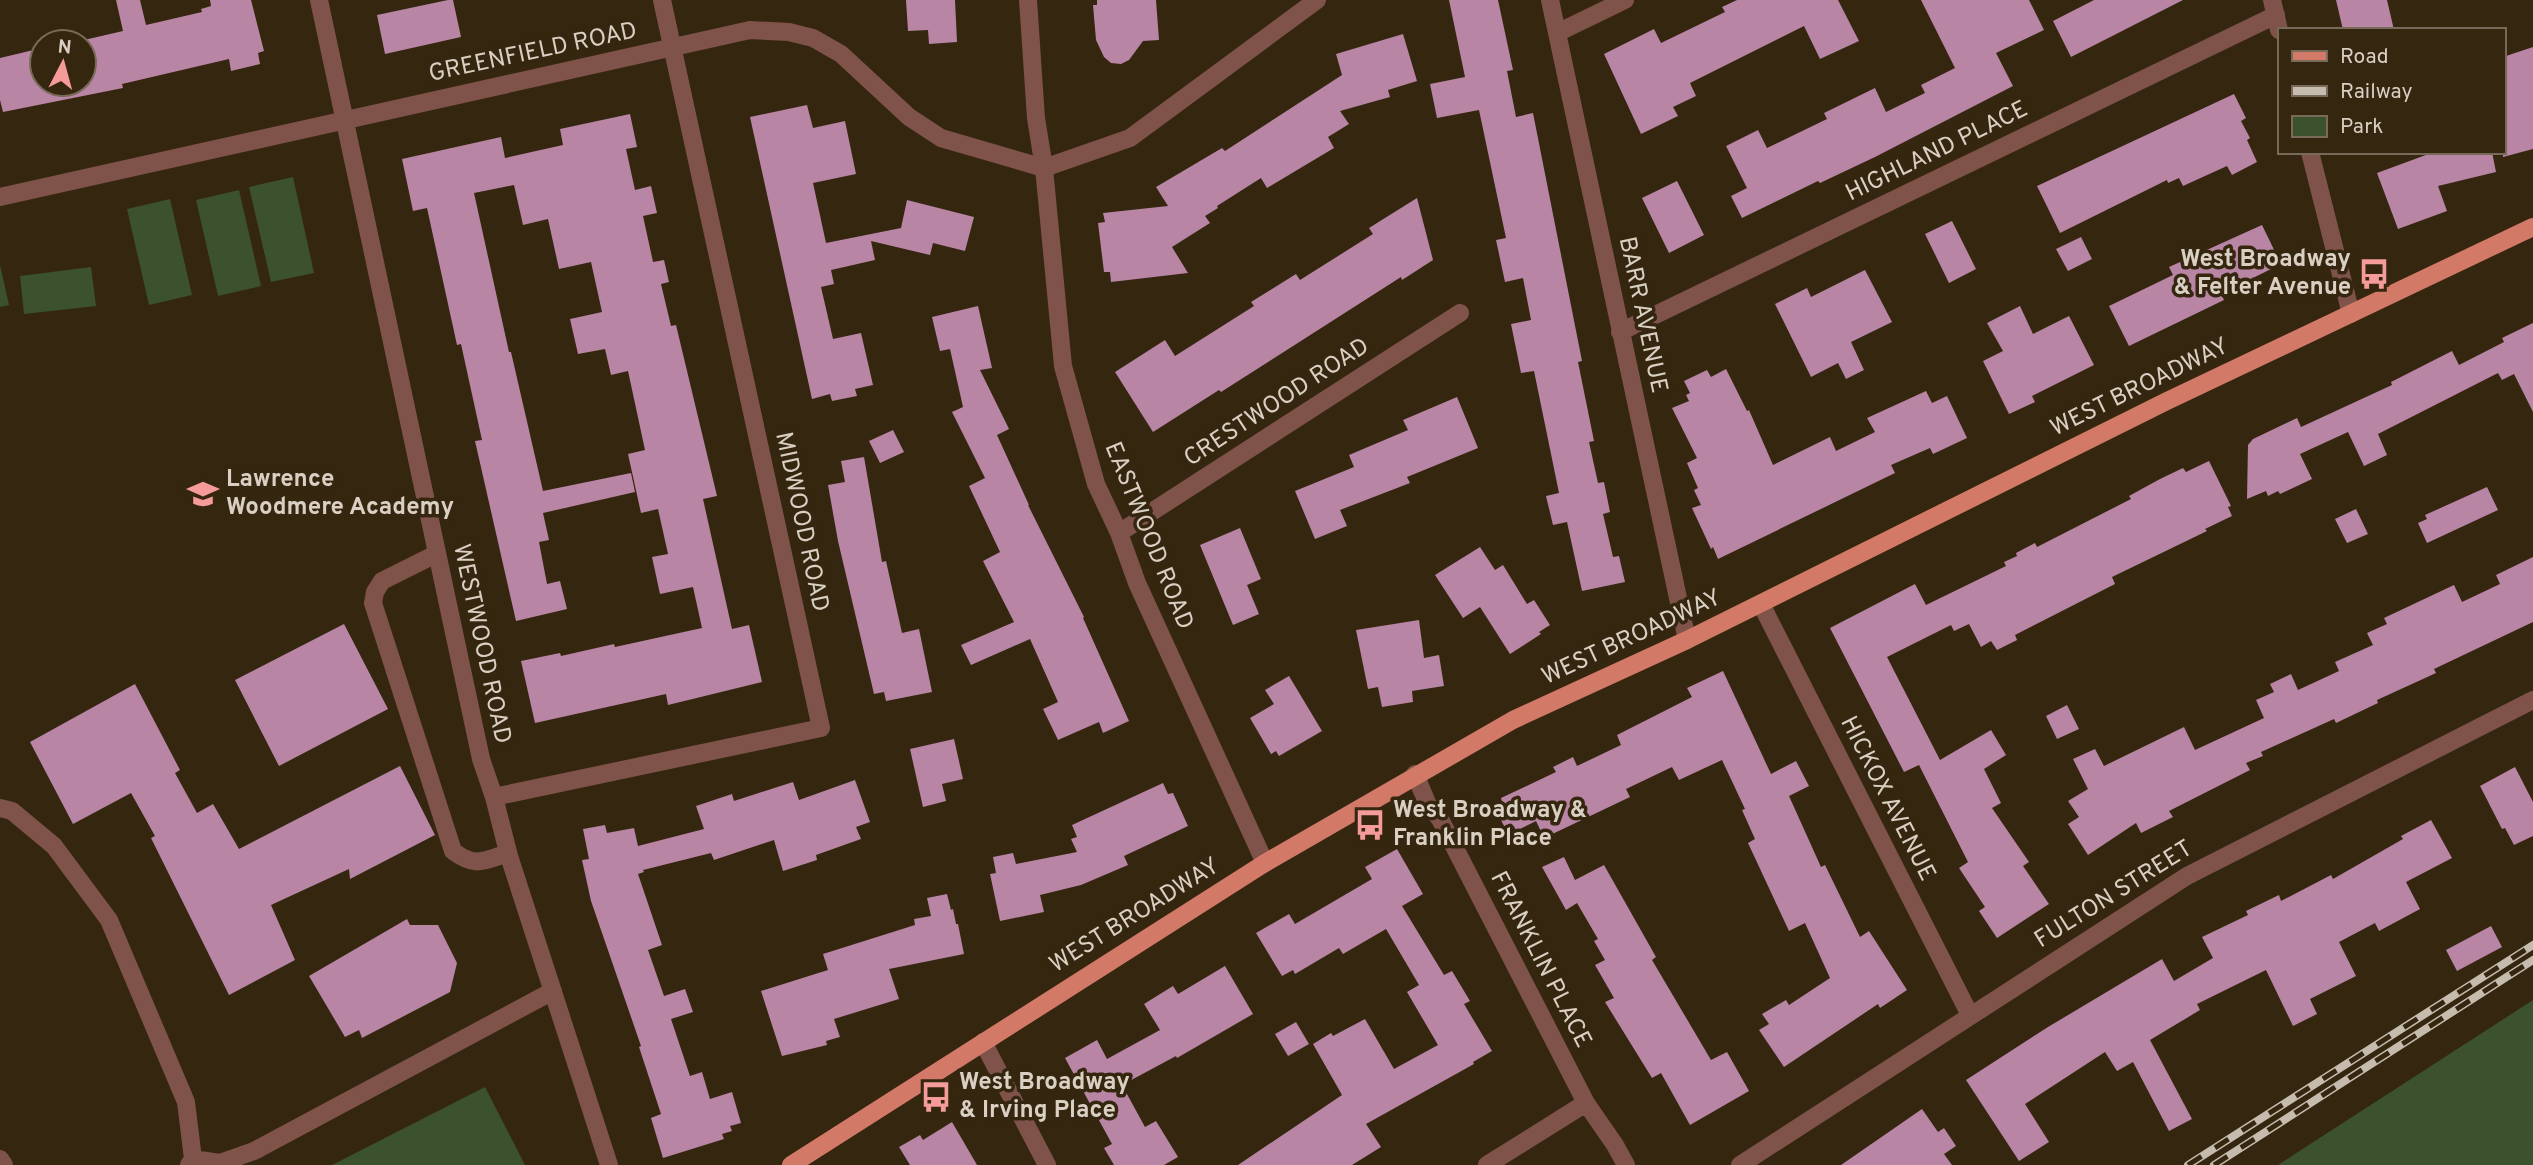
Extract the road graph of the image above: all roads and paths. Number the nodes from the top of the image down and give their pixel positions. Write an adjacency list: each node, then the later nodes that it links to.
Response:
1 (319, 0): 10 (street, WESTWOOD ROAD)
2 (662, 0): 9 (street, MIDWOOD ROAD)
3 (1028, 0): 12 (street, EASTWOOD ROAD)
4 (1317, 0): 12 (street)
5 (1550, 0): 8 (street, BARR AVENUE)
6 (1625, 0): 8 (street)
7 (2275, 15): 17 (street, HIGHLAND PLACE)
8 (1557, 33): 17 (street, BARR AVENUE)
9 (673, 47): 10 (street, GREENFIELD ROAD); 12 (street, GREENFIELD ROAD); 24 (street, MIDWOOD ROAD)
10 (344, 119): 13 (street, GREENFIELD ROAD); 19 (street, WESTWOOD ROAD)
11 (2311, 154): 16 (street)
12 (1044, 168): 18 (street, EASTWOOD ROAD)
13 (0, 197)
14 (2533, 227): 16 (main road, WEST BROADWAY)
15 (1460, 313): 18 (street, CRESTWOOD ROAD)
16 (2351, 314): 20 (main road, WEST BROADWAY)
17 (1620, 332): 21 (street, BARR AVENUE)
18 (1119, 533): 27 (street, EASTWOOD ROAD)
19 (436, 554): 24 (street, WESTWOOD ROAD); 26 (street)
20 (1760, 604): 21 (main road, WEST BROADWAY); 29 (street, HICKOX AVENUE)
21 (1687, 640): 23 (main road, WEST BROADWAY)
22 (2533, 700): 29 (street, FULTON STREET)
23 (1415, 774): 27 (main road, WEST BROADWAY); 31 (street, FRANKLIN PLACE)
24 (494, 797): 26 (street, WESTWOOD ROAD)
25 (0, 808): 33 (street)
26 (508, 853): 28 (street, WESTWOOD ROAD)
27 (1265, 863): 30 (main road, WEST BROADWAY)
28 (553, 991): 33 (street); 35 (street, WESTWOOD ROAD)
29 (1970, 1015): 40 (street, FULTON STREET)
30 (983, 1042): 36 (main road, WEST BROADWAY); 37 (street)
31 (1586, 1103): 38 (street); 39 (street, FRANKLIN PLACE)
32 (0, 1159): 34 (street)
33 (191, 1162)
34 (4, 1165)
35 (609, 1165)
36 (791, 1165)
37 (1047, 1165)
38 (1486, 1165)
39 (1626, 1165)
40 (1740, 1165)

